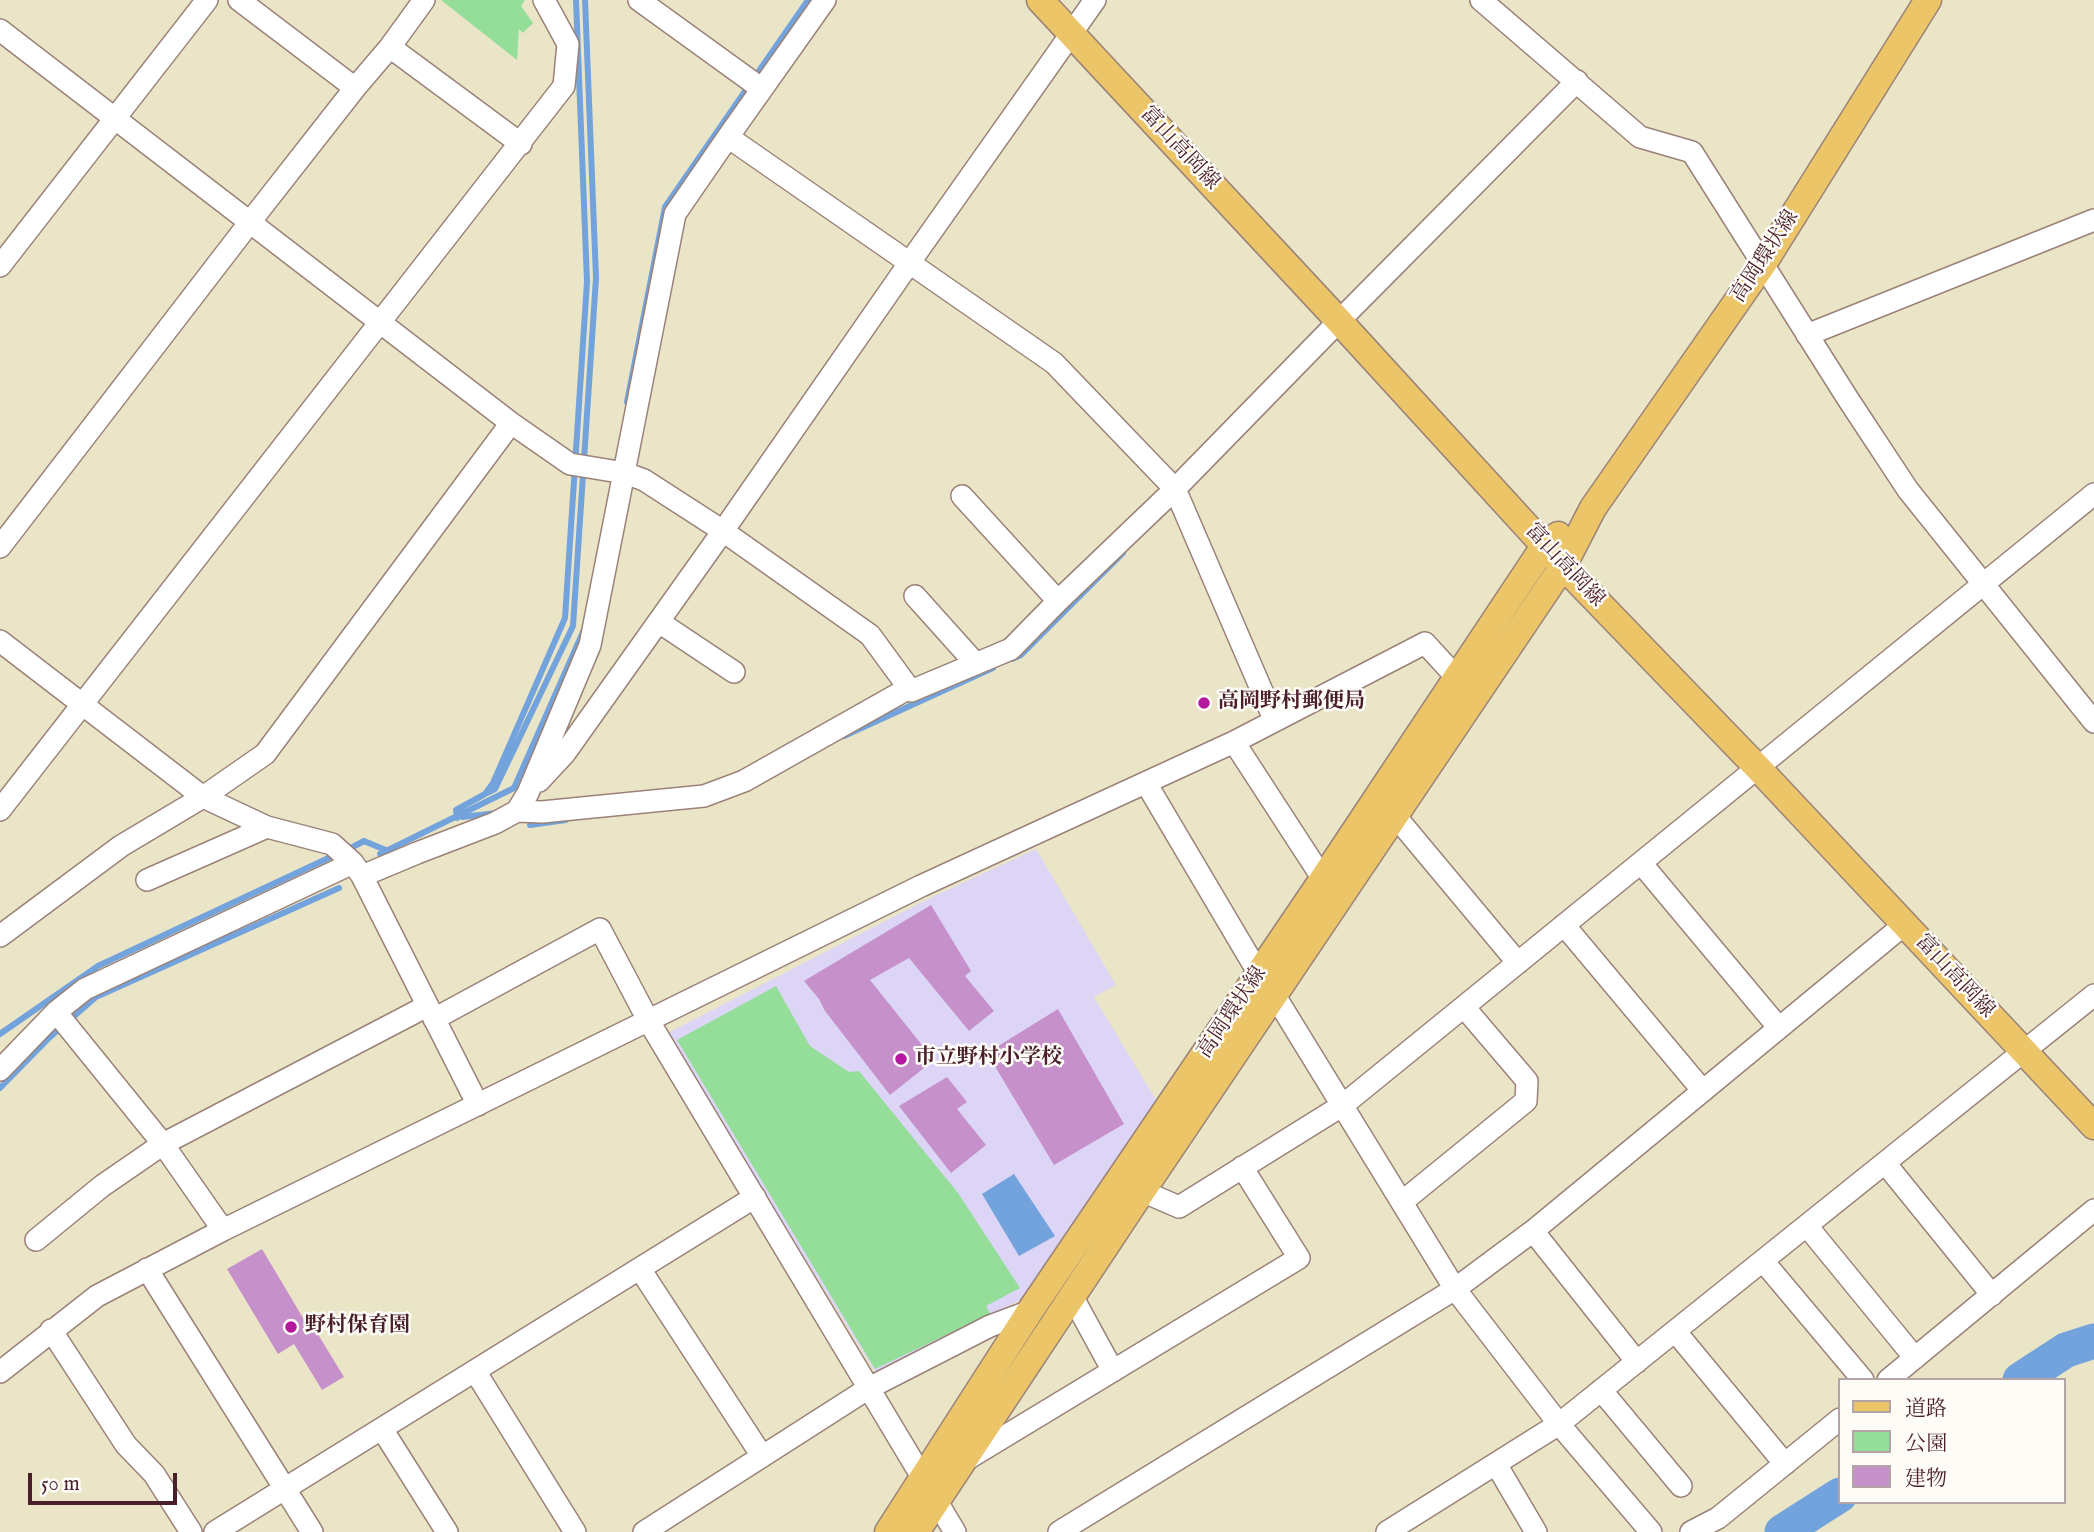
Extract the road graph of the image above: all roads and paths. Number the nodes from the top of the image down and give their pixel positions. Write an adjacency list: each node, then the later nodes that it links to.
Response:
1 (207, 0): 17 (street)
2 (239, 0): 15 (street)
3 (424, 0): 13 (street)
4 (544, 0): 19 (street)
5 (639, 0): 16 (street)
6 (825, 0): 16 (street)
7 (1040, 0): 12 (main road, 富山高岡線)
8 (1095, 0): 12 (street)
9 (1481, 0): 14 (street)
10 (1928, 0): 23 (main road, 高岡環状線)
11 (0, 30): 17 (street)
12 (1072, 34): 22 (street); 25 (main road, 富山高岡線)
13 (390, 47): 15 (street); 19 (street)
14 (1577, 81): 23 (street); 25 (street)
15 (355, 88): 21 (street)
16 (762, 89): 18 (street)
17 (115, 118): 21 (street); 24 (street)
18 (728, 136): 22 (street); 29 (street)
19 (521, 144): 26 (street)
20 (2094, 220): 27 (street)
21 (250, 222): 26 (street); 36 (street)
22 (910, 262): 31 (street); 34 (street)
23 (1763, 264): 27 (street); 33 (main road, 高岡環状線)
24 (0, 266)
25 (1339, 321): 31 (street); 35 (main road, 富山高岡線)
26 (381, 323): 28 (street); 47 (street)
27 (1807, 335): 38 (street)
28 (511, 423): 29 (street); 53 (street)
29 (603, 470): 34 (street); 54 (street)
30 (2094, 494): 38 (street)
31 (1178, 495): 40 (street); 48 (street)
32 (962, 496): 40 (street)
33 (1592, 508): 35 (main road, 高岡環状線); 37 (main road, 高岡環状線)
34 (723, 531): 41 (street); 46 (street)
35 (1545, 545): 37 (main road, 富山高岡線); 45 (main road, 高岡環状線)
36 (0, 547)
37 (1563, 566): 51 (main road, 富山高岡線); 56 (main road, 高岡環状線)
38 (1982, 584): 49 (street); 51 (street)
39 (915, 596): 43 (street)
40 (1058, 601): 43 (street)
41 (659, 622): 44 (street); 54 (street)
42 (0, 641): 47 (street)
43 (976, 664): 46 (street)
44 (734, 672)
45 (1458, 678): 48 (street); 61 (main road, 高岡環状線)
46 (909, 688): 54 (street)
47 (80, 704): 53 (street); 55 (street)
48 (1275, 719): 50 (street)
49 (2094, 722)
50 (1234, 742): 52 (street); 61 (street)
51 (1758, 768): 58 (street); 63 (main road, 富山高岡線)
52 (1146, 783): 66 (street); 71 (street)
53 (203, 797): 57 (street); 64 (street)
54 (523, 802): 59 (street)
55 (0, 810)
56 (1395, 817): 61 (main road, 高岡環状線); 65 (street)
57 (267, 827): 59 (street); 60 (street)
58 (1641, 863): 62 (street); 73 (street)
59 (358, 870): 70 (street); 72 (street)
60 (147, 880)
61 (1335, 885): 66 (main road, 高岡環状線); 68 (main road, 高岡環状線)
62 (1564, 925): 65 (street); 76 (street)
63 (1905, 925): 73 (street); 74 (main road, 富山高岡線)
64 (0, 936)
65 (1518, 963): 69 (street)
66 (1259, 974): 97 (main road, 高岡環状線)
67 (2094, 995): 74 (street)
68 (1275, 996): 78 (street); 83 (main road, 高岡環状線)
69 (1464, 1007): 78 (street); 85 (street)
70 (430, 1013): 71 (street); 77 (street); 80 (street)
71 (648, 1020): 77 (street); 84 (street)
72 (64, 1021): 75 (street); 80 (street)
73 (1779, 1028): 76 (street)
74 (2024, 1052): 79 (main road, 富山高岡線); 81 (street)
75 (0, 1070)
76 (1703, 1091): 89 (street)
77 (478, 1105): 88 (street)
78 (1343, 1105): 82 (street); 85 (street)
79 (2094, 1126)
80 (163, 1144): 88 (street); 90 (street)
81 (1885, 1163): 87 (street); 95 (street)
82 (1242, 1167): 83 (street); 103 (street)
83 (1142, 1191): 96 (main road, 高岡環状線)
84 (755, 1198): 93 (street); 107 (street)
85 (1402, 1202): 94 (street)
86 (2094, 1210): 95 (street)
87 (1807, 1226): 91 (street); 100 (street)
88 (223, 1230): 92 (street)
89 (1533, 1231): 94 (street); 101 (street)
90 (36, 1240)
91 (1763, 1261): 99 (street); 105 (street)
92 (147, 1269): 98 (street); 117 (street)
93 (640, 1269): 102 (street); 112 (street)
94 (1455, 1289): 110 (street); 128 (street)
95 (1992, 1294): 100 (street)
96 (1072, 1296): 103 (street); 113 (main road, 高岡環状線)
97 (1030, 1311): 107 (street); 118 (main road, 高岡環状線)
98 (51, 1331): 104 (street); 119 (street)
99 (1675, 1331): 101 (street); 115 (street)
100 (1915, 1358): 106 (street)
101 (1637, 1362): 108 (street)
102 (475, 1371): 111 (street); 123 (street)
103 (1114, 1371): 113 (street)
104 (0, 1372)
105 (1861, 1378)
106 (1890, 1378)
107 (869, 1388): 112 (street); 118 (street)
108 (1601, 1390): 110 (street); 116 (street)
109 (1839, 1420): 115 (street)
110 (1559, 1424): 114 (street); 131 (street)
111 (382, 1429): 117 (street); 122 (street)
112 (762, 1457): 124 (street)
113 (962, 1463): 118 (main road, 高岡環状線)
114 (1496, 1464): 129 (street); 130 (street)
115 (1785, 1464): 132 (street)
116 (1681, 1486)
117 (285, 1487): 120 (street); 121 (street)
118 (930, 1490): 125 (main road, 高岡環状線); 126 (main road, 高岡環状線); 127 (street)
119 (191, 1532)
120 (215, 1532)
121 (313, 1532)
122 (447, 1532)
123 (575, 1532)
124 (644, 1532)
125 (888, 1532)
126 (916, 1532)
127 (955, 1532)
128 (1059, 1532)
129 (1387, 1532)
130 (1536, 1532)
131 (1651, 1532)
132 (1691, 1532)

